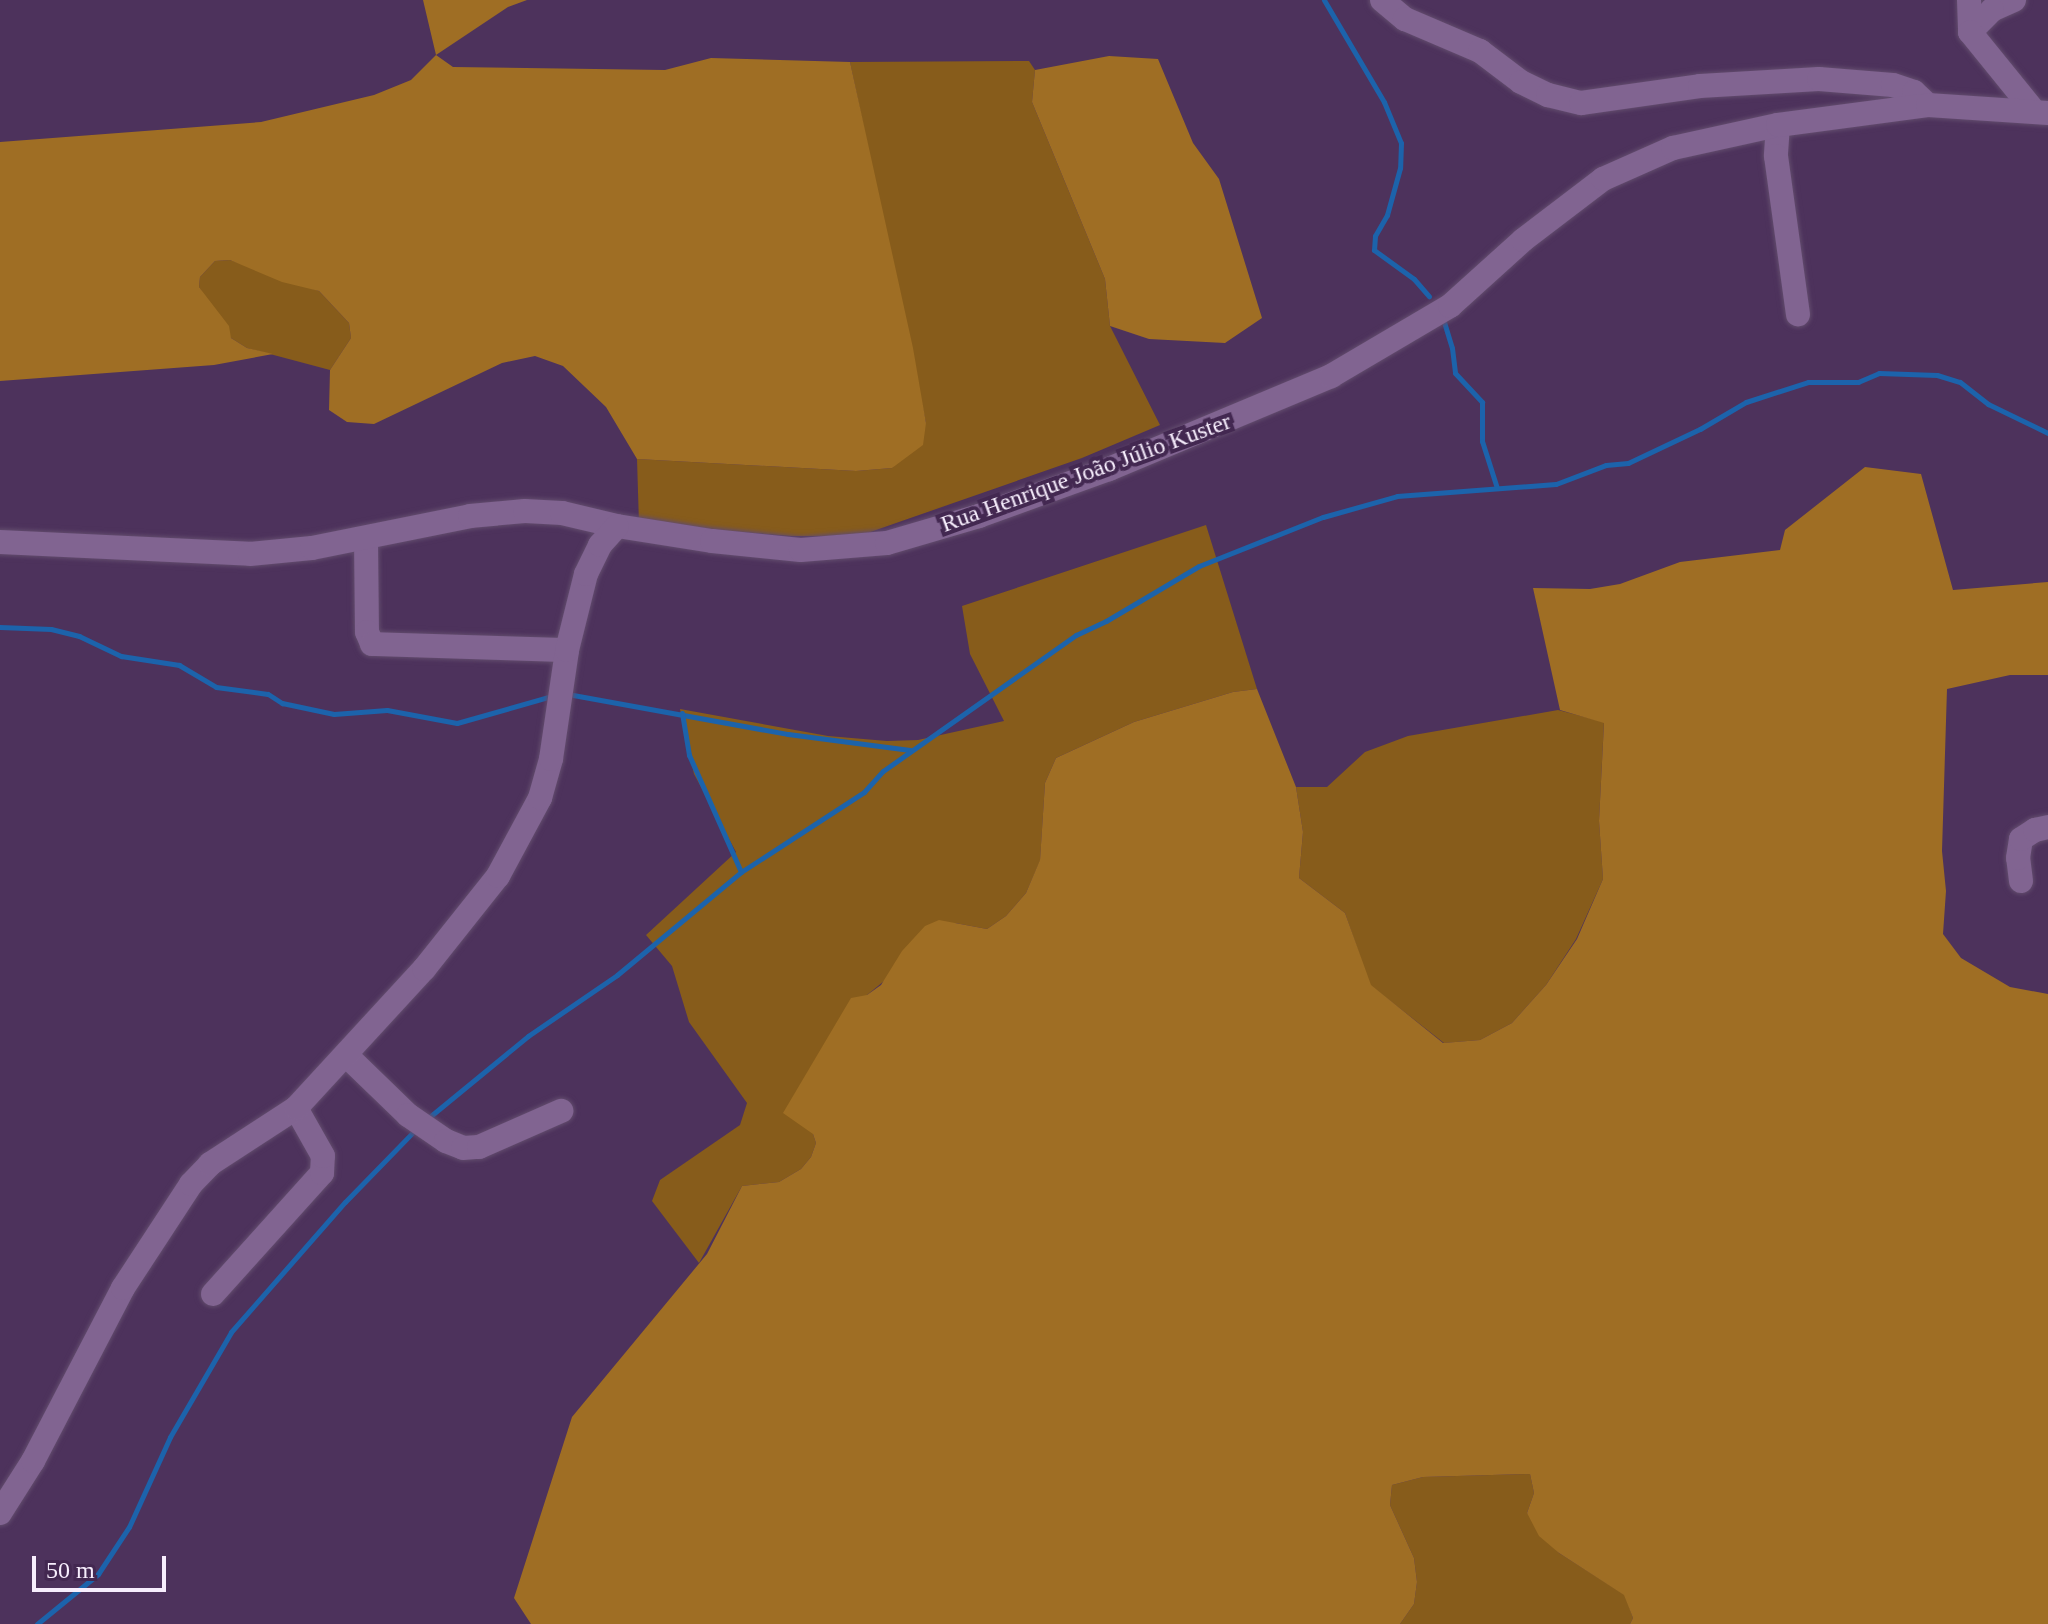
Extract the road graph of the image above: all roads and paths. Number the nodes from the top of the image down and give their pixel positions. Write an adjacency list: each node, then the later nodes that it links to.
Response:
1 (1382, 0): 5 (street)
2 (1969, 0): 4 (street)
3 (2014, 0): 4 (street)
4 (1970, 32): 6 (street)
5 (1928, 105): 6 (street, Rua Henrique João Júlio Kuster); 7 (street, Rua Henrique João Júlio Kuster)
6 (2041, 112)
7 (1778, 125): 8 (street); 9 (street, Rua Henrique João Júlio Kuster)
8 (1798, 314)
9 (617, 526): 10 (street, Rua Henrique João Júlio Kuster); 12 (street)
10 (366, 539): 11 (street, Rua Henrique João Júlio Kuster); 12 (street)
11 (0, 542)
12 (567, 650): 15 (street)
13 (2048, 827): 14 (street)
14 (2021, 881)
15 (347, 1056): 16 (street); 17 (street)
16 (296, 1108): 18 (street); 19 (street)
17 (561, 1111)
18 (213, 1294)
19 (0, 1513)

